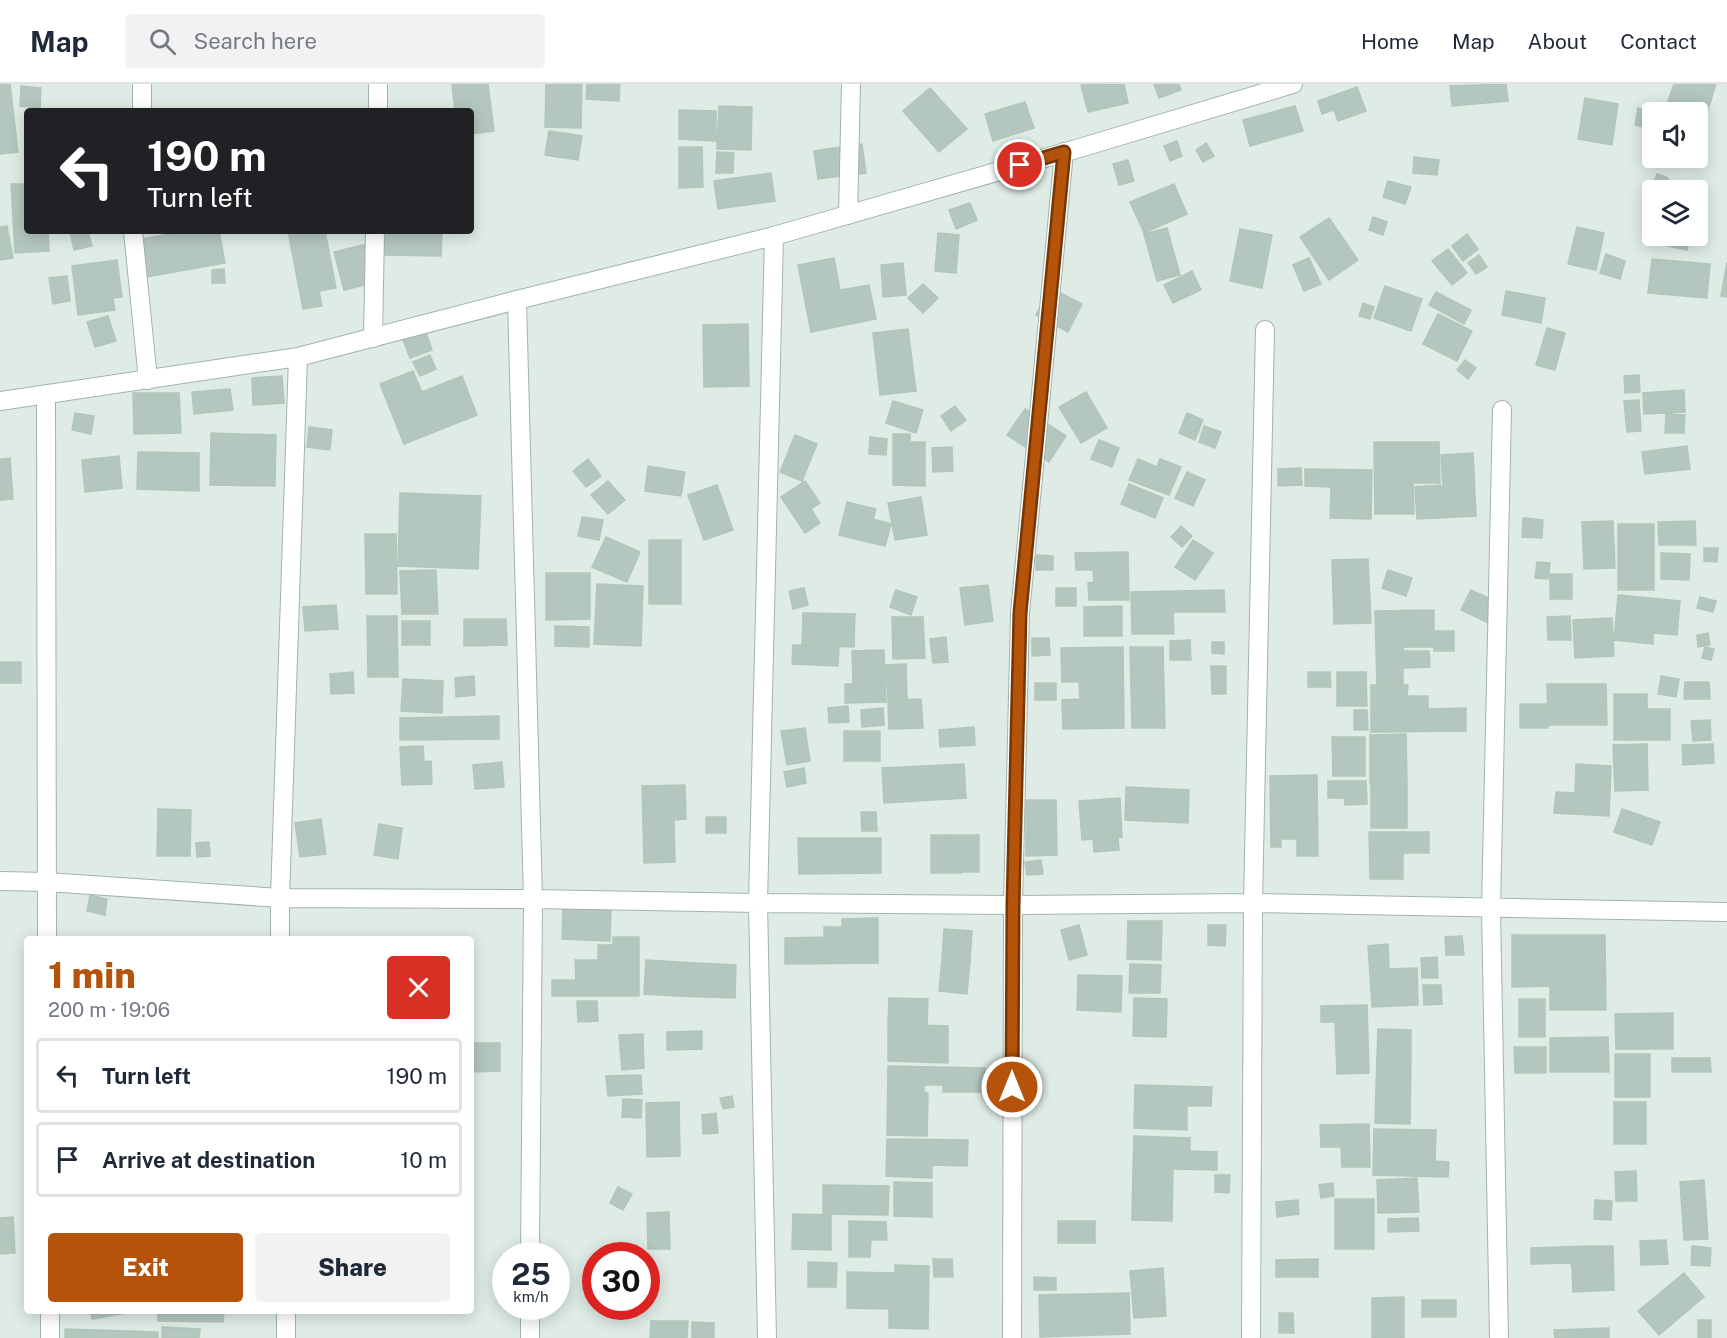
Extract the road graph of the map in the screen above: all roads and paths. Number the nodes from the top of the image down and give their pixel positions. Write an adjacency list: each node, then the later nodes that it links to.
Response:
1 (142, 84): 5 (street)
2 (378, 84): 6 (street)
3 (851, 84): 8 (street)
4 (1293, 84): 7 (street)
5 (142, 108)
6 (378, 108)
7 (1064, 152): 8 (street); 26 (street)
8 (848, 214): 11 (street)
9 (133, 234): 16 (street)
10 (375, 234): 14 (street)
11 (774, 236): 12 (street); 24 (street)
12 (517, 300): 14 (street); 23 (street)
13 (1265, 330): 25 (street)
14 (373, 338): 15 (street)
15 (298, 357): 16 (street); 22 (street)
16 (148, 380): 17 (street)
17 (46, 394): 18 (street); 21 (street)
18 (0, 401)
19 (1502, 410): 27 (street)
20 (0, 881): 21 (street)
21 (47, 882): 22 (street); 29 (street)
22 (280, 898): 23 (street); 30 (street)
23 (533, 899): 24 (street); 31 (street)
24 (758, 903): 26 (street); 38 (street)
25 (1253, 903): 26 (street); 27 (street); 40 (street)
26 (1013, 905): 39 (street)
27 (1491, 909): 28 (street); 41 (street)
28 (1727, 912)
29 (47, 936)
30 (280, 936)
31 (530, 1242)
32 (50, 1314): 35 (street)
33 (286, 1314): 36 (street)
34 (530, 1320): 37 (street)
35 (50, 1338)
36 (286, 1338)
37 (530, 1338)
38 (766, 1338)
39 (1012, 1338)
40 (1251, 1338)
41 (1499, 1338)

